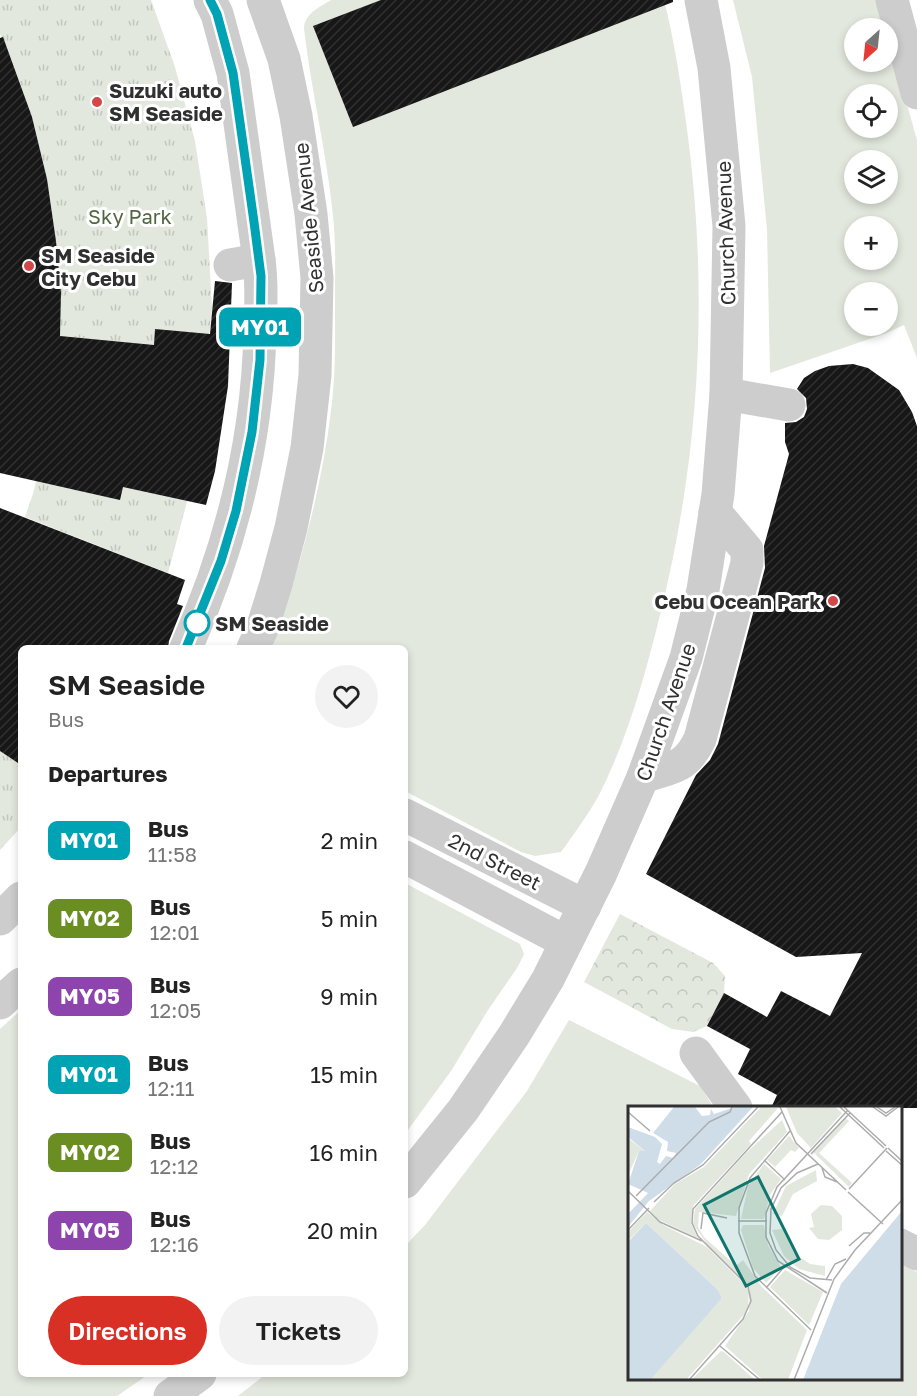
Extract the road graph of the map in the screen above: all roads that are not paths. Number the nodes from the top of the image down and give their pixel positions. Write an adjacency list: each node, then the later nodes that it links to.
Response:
1 (249, 0): 5 (street)
2 (263, 0): 10 (street, Seaside Avenue)
3 (701, 0): 7 (street, Church Avenue)
4 (892, 0): 6 (street)
5 (214, 7): 9 (street)
6 (917, 93)
7 (726, 394): 8 (street); 14 (street, Church Avenue)
8 (789, 405)
9 (187, 645)
10 (254, 645)
11 (408, 817): 14 (street, 2nd Street)
12 (408, 859): 16 (street, 2nd Street)
13 (18, 901): 15 (street)
14 (585, 906): 16 (street, Church Avenue)
15 (0, 920)
16 (566, 942): 21 (street, Church Avenue)
17 (18, 987): 18 (street)
18 (0, 1003)
19 (696, 1053): 20 (street)
20 (735, 1106)
21 (408, 1178)
22 (902, 1246): 23 (street)
23 (917, 1254)
24 (196, 1377): 25 (street)
25 (170, 1396)

